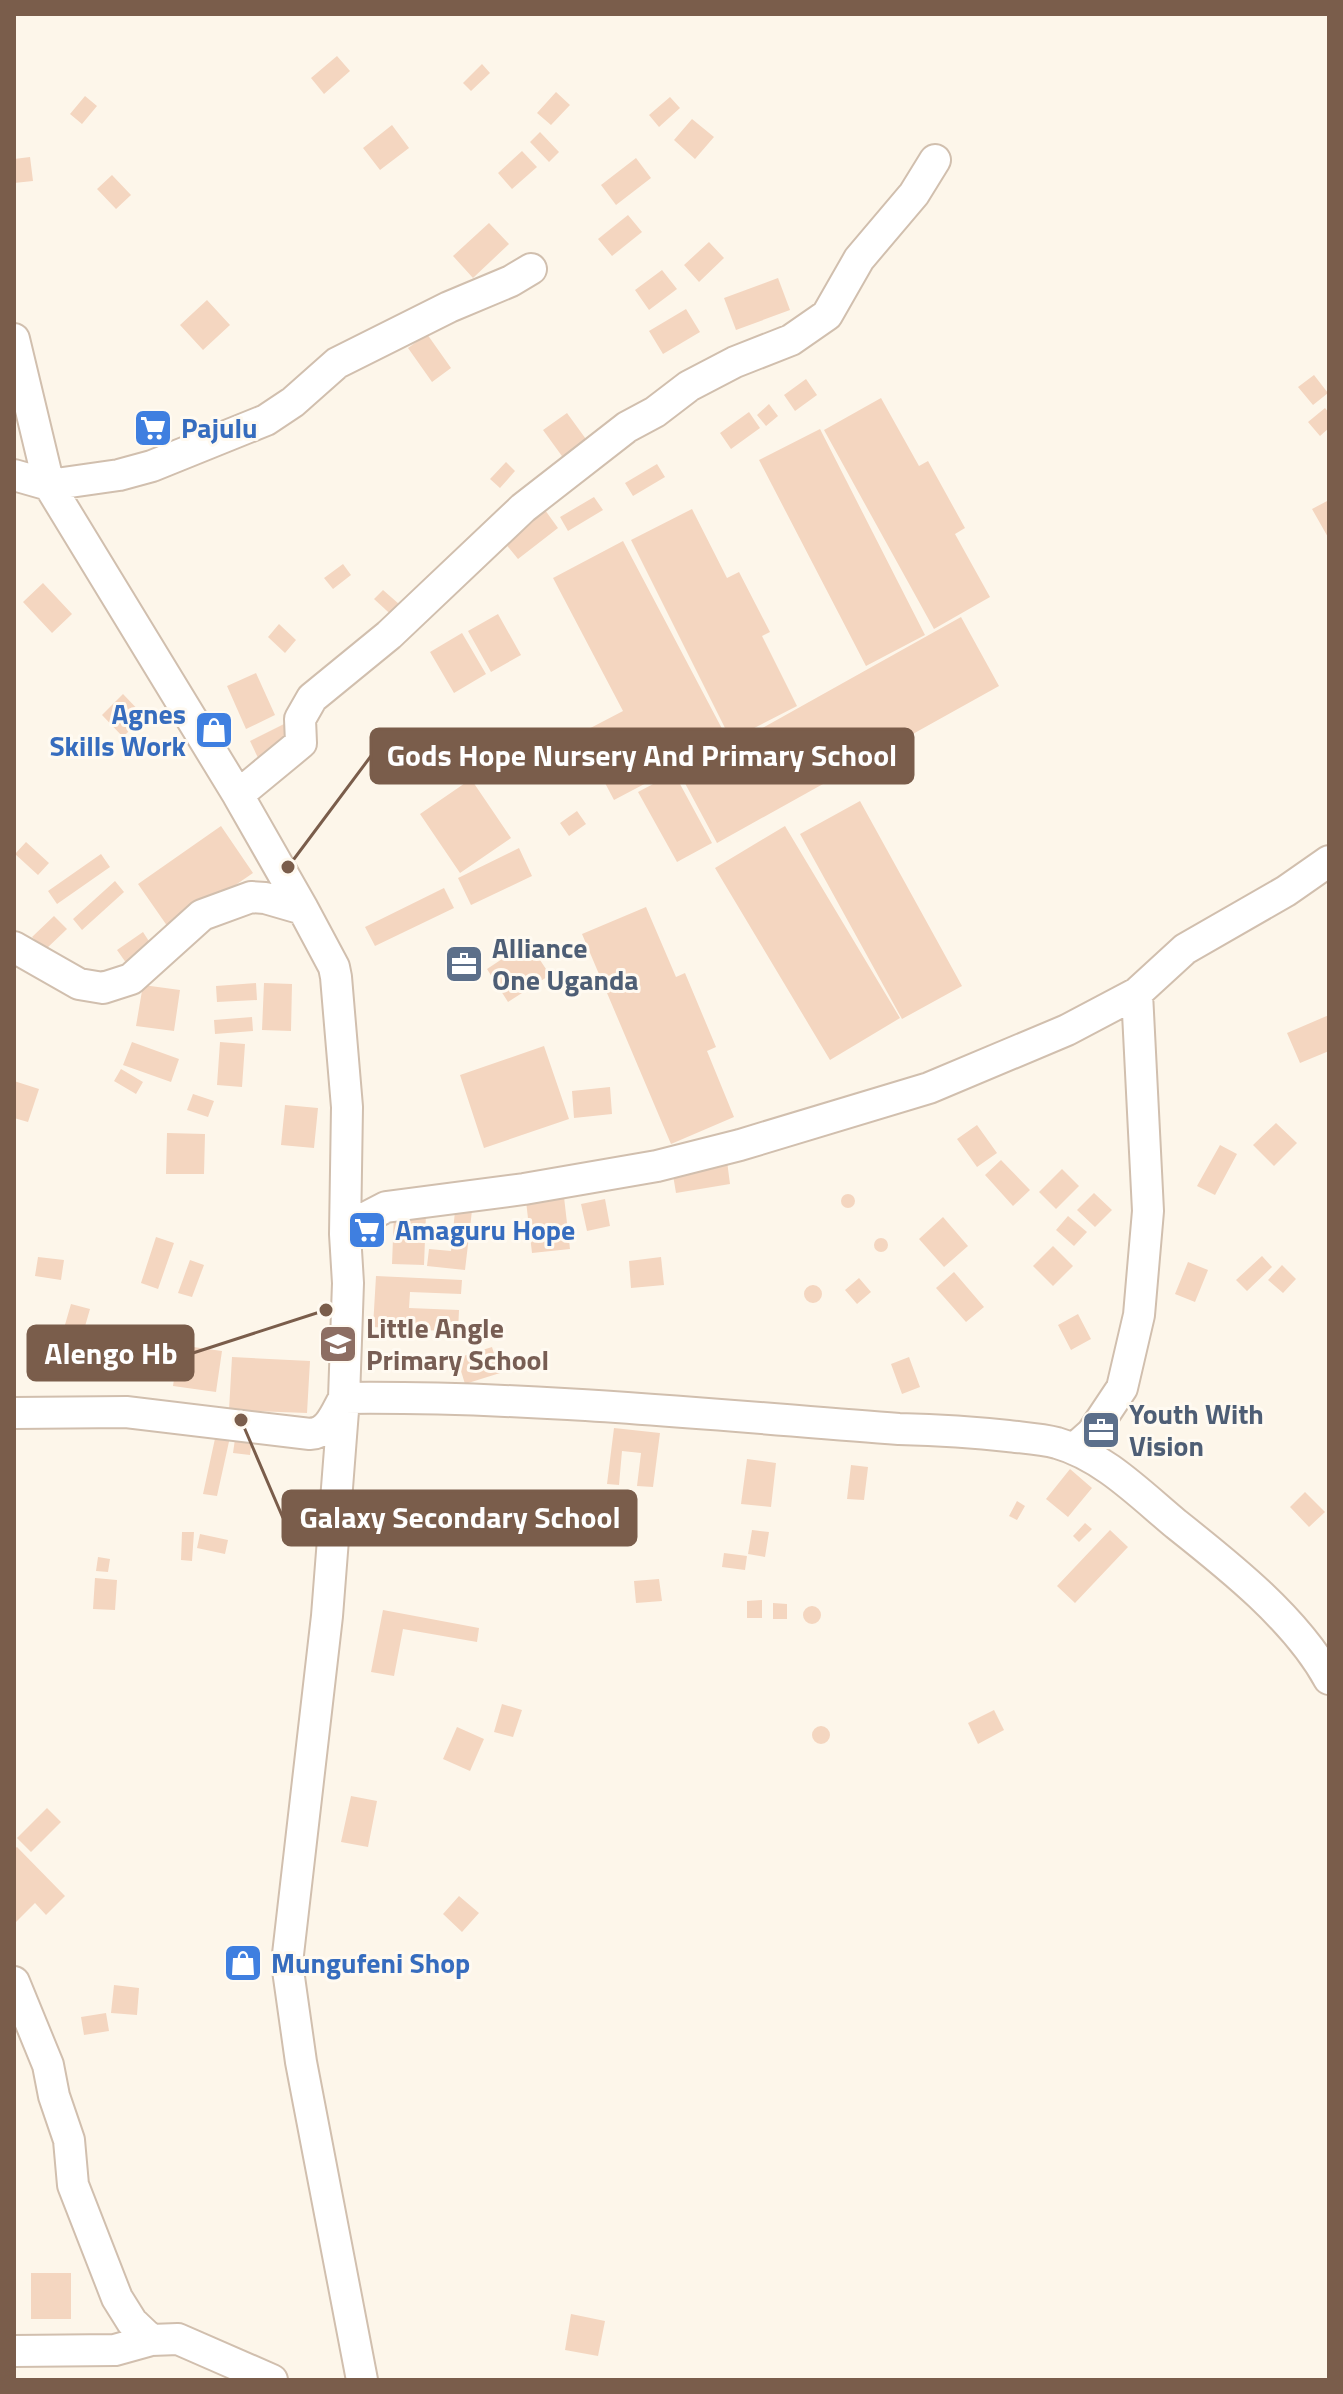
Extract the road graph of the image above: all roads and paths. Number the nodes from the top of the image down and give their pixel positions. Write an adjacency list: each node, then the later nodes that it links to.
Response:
1 (935, 160): 6 (street)
2 (531, 269): 5 (street)
3 (14, 339): 5 (street)
4 (14, 475): 5 (street)
5 (49, 485): 6 (street)
6 (238, 795): 8 (street)
7 (1329, 861): 10 (street)
8 (303, 909): 9 (street); 11 (street)
9 (14, 947)
10 (1137, 993): 11 (street); 14 (street)
11 (345, 1234): 12 (street)
12 (344, 1398): 13 (street); 14 (street); 20 (street)
13 (15, 1413)
14 (1074, 1449): 15 (street)
15 (1329, 1679)
16 (14, 1982): 17 (street)
17 (151, 2340): 18 (street); 19 (street)
18 (14, 2351)
19 (272, 2380)
20 (362, 2380)

